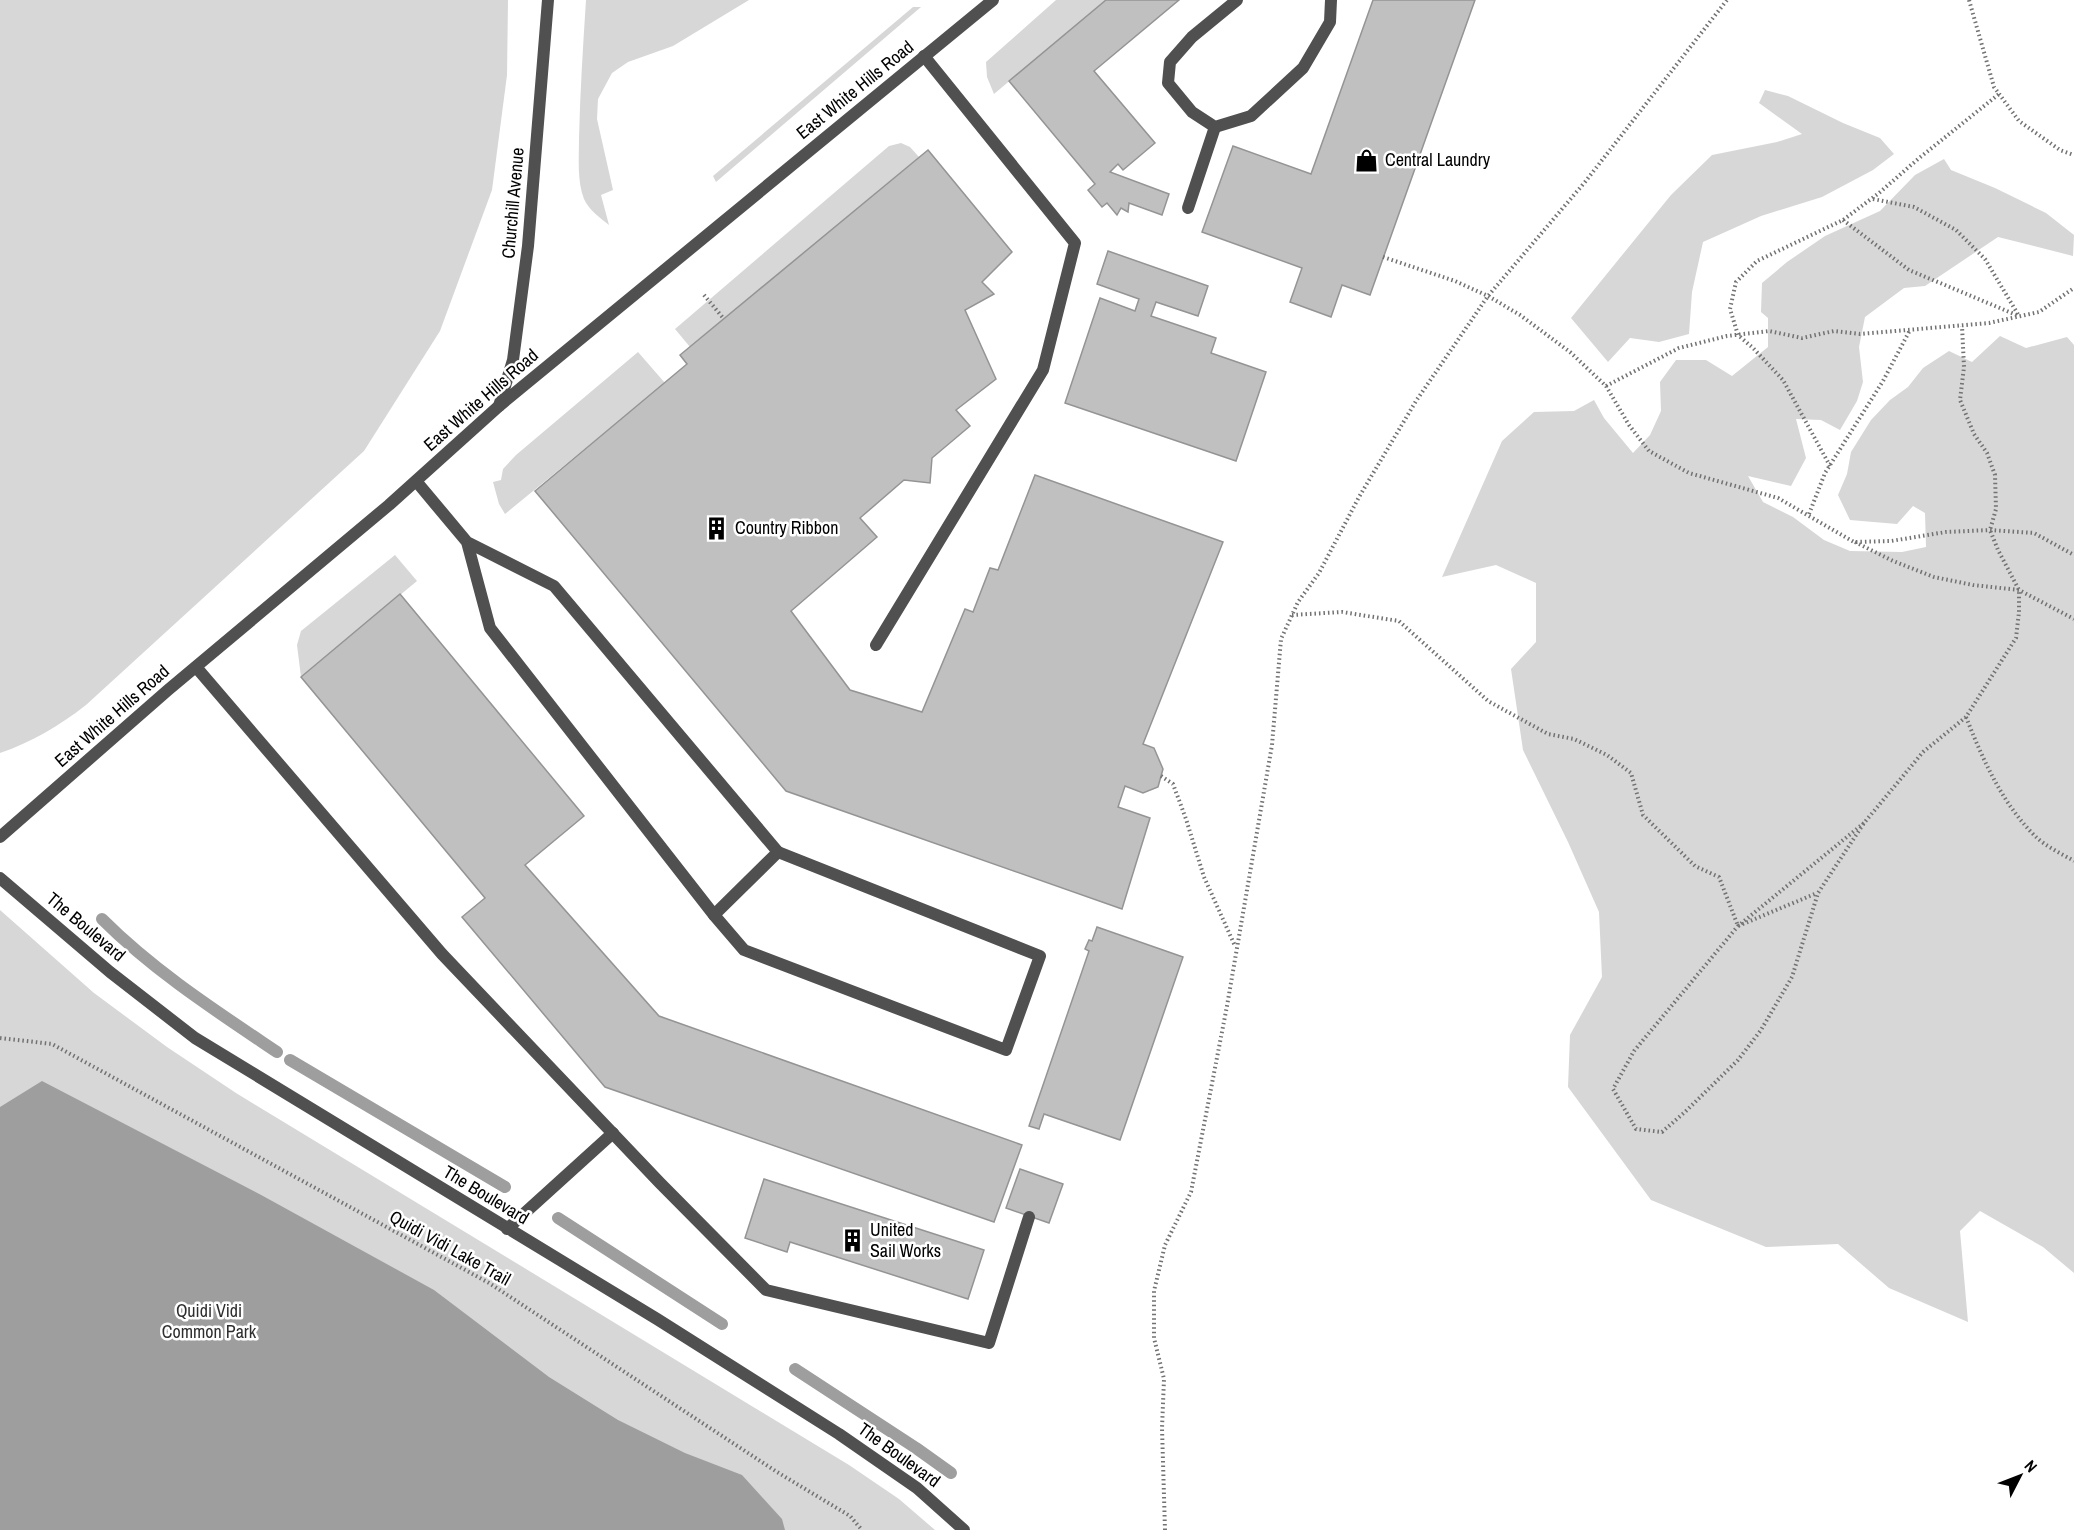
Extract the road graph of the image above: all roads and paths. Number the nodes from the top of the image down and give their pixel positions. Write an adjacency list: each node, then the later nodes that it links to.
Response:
1 (548, 0): 24 (street, Churchill Avenue)
2 (993, 0): 7 (street, East White Hills Road)
3 (1237, 0): 9 (street)
4 (1330, 0): 9 (street)
5 (1726, 0): 17 (path)
6 (1969, 0): 8 (path)
7 (924, 56): 24 (street, East White Hills Road); 35 (street)
8 (1999, 94): 10 (path); 11 (path)
9 (1215, 127): 12 (street)
10 (2074, 155)
11 (1872, 199): 13 (path); 18 (path)
12 (1188, 208)
13 (1843, 220): 18 (path); 22 (path)
14 (1383, 257): 17 (path)
15 (2074, 288): 18 (path)
16 (704, 295): 19 (path)
17 (1488, 296): 23 (path); 33 (path)
18 (2019, 317): 20 (path)
19 (724, 319)
20 (1962, 326): 21 (path); 28 (path)
21 (1910, 330): 22 (path); 25 (path)
22 (1738, 334): 23 (path); 25 (path)
23 (1606, 386): 27 (path)
24 (499, 406): 26 (street, East White Hills Road)
25 (1830, 466): 27 (path)
26 (416, 481): 29 (street); 36 (street, East White Hills Road)
27 (1809, 514): 30 (path)
28 (1990, 530): 30 (path); 31 (path); 32 (path)
29 (467, 542): 41 (street); 45 (street)
30 (1854, 542): 32 (path)
31 (2074, 555)
32 (2019, 590): 34 (path); 37 (path)
33 (1292, 615): 46 (path); 47 (path)
34 (2074, 619)
35 (876, 645)
36 (196, 667): 40 (street, East White Hills Road); 49 (street)
37 (1966, 717): 39 (path); 42 (path)
38 (1161, 776): 47 (path)
39 (1864, 823): 44 (path); 46 (path)
40 (0, 837)
41 (777, 852): 45 (street); 45 (street)
42 (2074, 861)
43 (0, 878): 51 (street, The Boulevard)
44 (1818, 893): 46 (path); 46 (path)
45 (714, 915)
46 (1738, 926)
47 (1236, 948): 54 (path)
48 (0, 1038): 52 (path, Quidi Vidi Lake Trail)
49 (613, 1133): 50 (street); 51 (street)
50 (1029, 1216)
51 (507, 1229): 53 (street, The Boulevard)
52 (862, 1530)
53 (964, 1530)
54 (1165, 1530)

